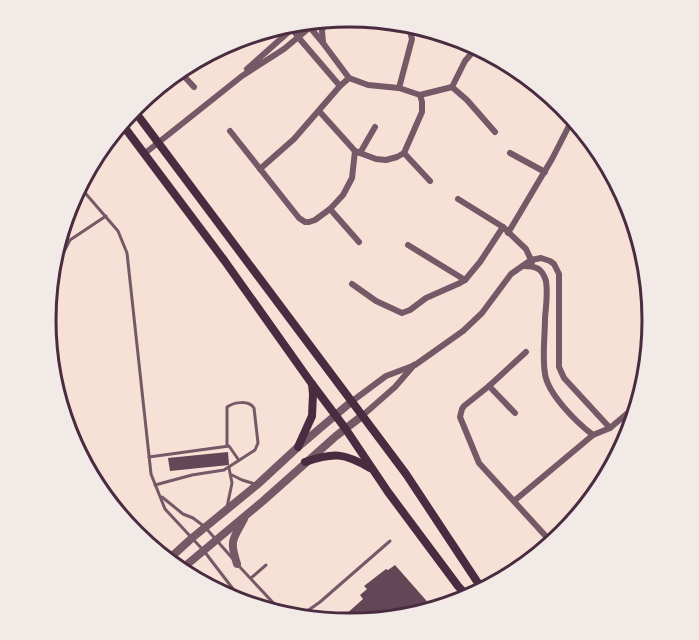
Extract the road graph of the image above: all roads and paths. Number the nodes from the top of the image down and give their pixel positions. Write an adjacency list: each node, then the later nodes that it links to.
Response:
1 (323, 29): 10 (street)
2 (313, 30): 10 (street)
3 (304, 31): 8 (street)
4 (295, 32): 8 (street)
5 (411, 34): 18 (street)
6 (283, 35): 9 (street)
7 (285, 35): 9 (street)
8 (298, 37): 12 (street); 15 (street)
9 (281, 38): 12 (street)
10 (323, 43): 14 (street)
11 (471, 53): 17 (street)
12 (242, 76): 27 (street)
13 (185, 77): 16 (street)
14 (349, 78): 15 (street); 18 (street)
15 (340, 86): 20 (street)
16 (194, 87)
17 (452, 87): 19 (street); 26 (street)
18 (399, 88): 19 (street)
19 (420, 95): 29 (street)
20 (319, 111): 28 (street); 32 (street)
21 (139, 117): 27 (main road)
22 (569, 126): 33 (street)
23 (375, 127): 28 (street)
24 (126, 130): 31 (main road)
25 (230, 131): 32 (street)
26 (495, 132)
27 (159, 143): 31 (street); 52 (main road)
28 (357, 152): 29 (street); 37 (street)
29 (404, 153): 34 (street)
30 (510, 153): 33 (street)
31 (144, 154): 50 (main road)
32 (260, 169): 37 (street)
33 (545, 172): 39 (street)
34 (429, 181)
35 (86, 193): 38 (lane)
36 (459, 199): 39 (street)
37 (330, 209): 40 (street)
38 (106, 216): 42 (lane); 62 (lane)
39 (505, 230): 43 (street); 44 (street)
40 (359, 242)
41 (408, 245): 44 (street)
42 (65, 250)
43 (532, 263): 46 (street); 47 (street); 49 (street)
44 (465, 280): 45 (street)
45 (352, 284)
46 (544, 348): 47 (street); 59 (street)
47 (559, 349): 58 (street)
48 (526, 352): 51 (street)
49 (415, 364): 52 (street); 56 (street)
50 (312, 384): 55 (main road); 61 (main road)
51 (489, 386): 53 (street); 71 (street)
52 (351, 402): 55 (street); 56 (main road)
53 (515, 412)
54 (627, 413): 58 (street)
55 (335, 416): 57 (main road); 61 (street)
56 (362, 416): 57 (street); 85 (main road)
57 (345, 428): 64 (street); 66 (main road)
58 (610, 428): 59 (street)
59 (593, 435): 71 (street)
60 (227, 446): 62 (lane); 63 (lane); 63 (lane)
61 (298, 447): 68 (street)
62 (149, 457): 69 (lane)
63 (238, 460): 65 (lane)
64 (305, 462): 66 (main road); 73 (street)
65 (230, 468): 67 (lane); 69 (lane)
66 (374, 470): 87 (main road)
67 (232, 475): 68 (lane); 72 (lane)
68 (258, 484): 72 (street)
69 (154, 485): 70 (lane)
70 (160, 496): 74 (lane); 76 (lane)
71 (514, 501): 75 (street)
72 (226, 510): 74 (street)
73 (246, 515): 77 (street); 82 (street)
74 (205, 527): 76 (street); 77 (lane)
75 (546, 537)
76 (192, 538): 79 (lane); 80 (street)
77 (215, 540): 79 (street); 82 (lane)
78 (390, 541): 89 (lane)
79 (204, 551): 81 (street); 86 (lane)
80 (174, 554)
81 (187, 564)
82 (237, 564): 84 (lane)
83 (266, 565): 84 (lane)
84 (250, 578): 88 (lane)
85 (478, 583)
86 (233, 589)
87 (462, 591)
88 (273, 603)
89 (311, 610)

